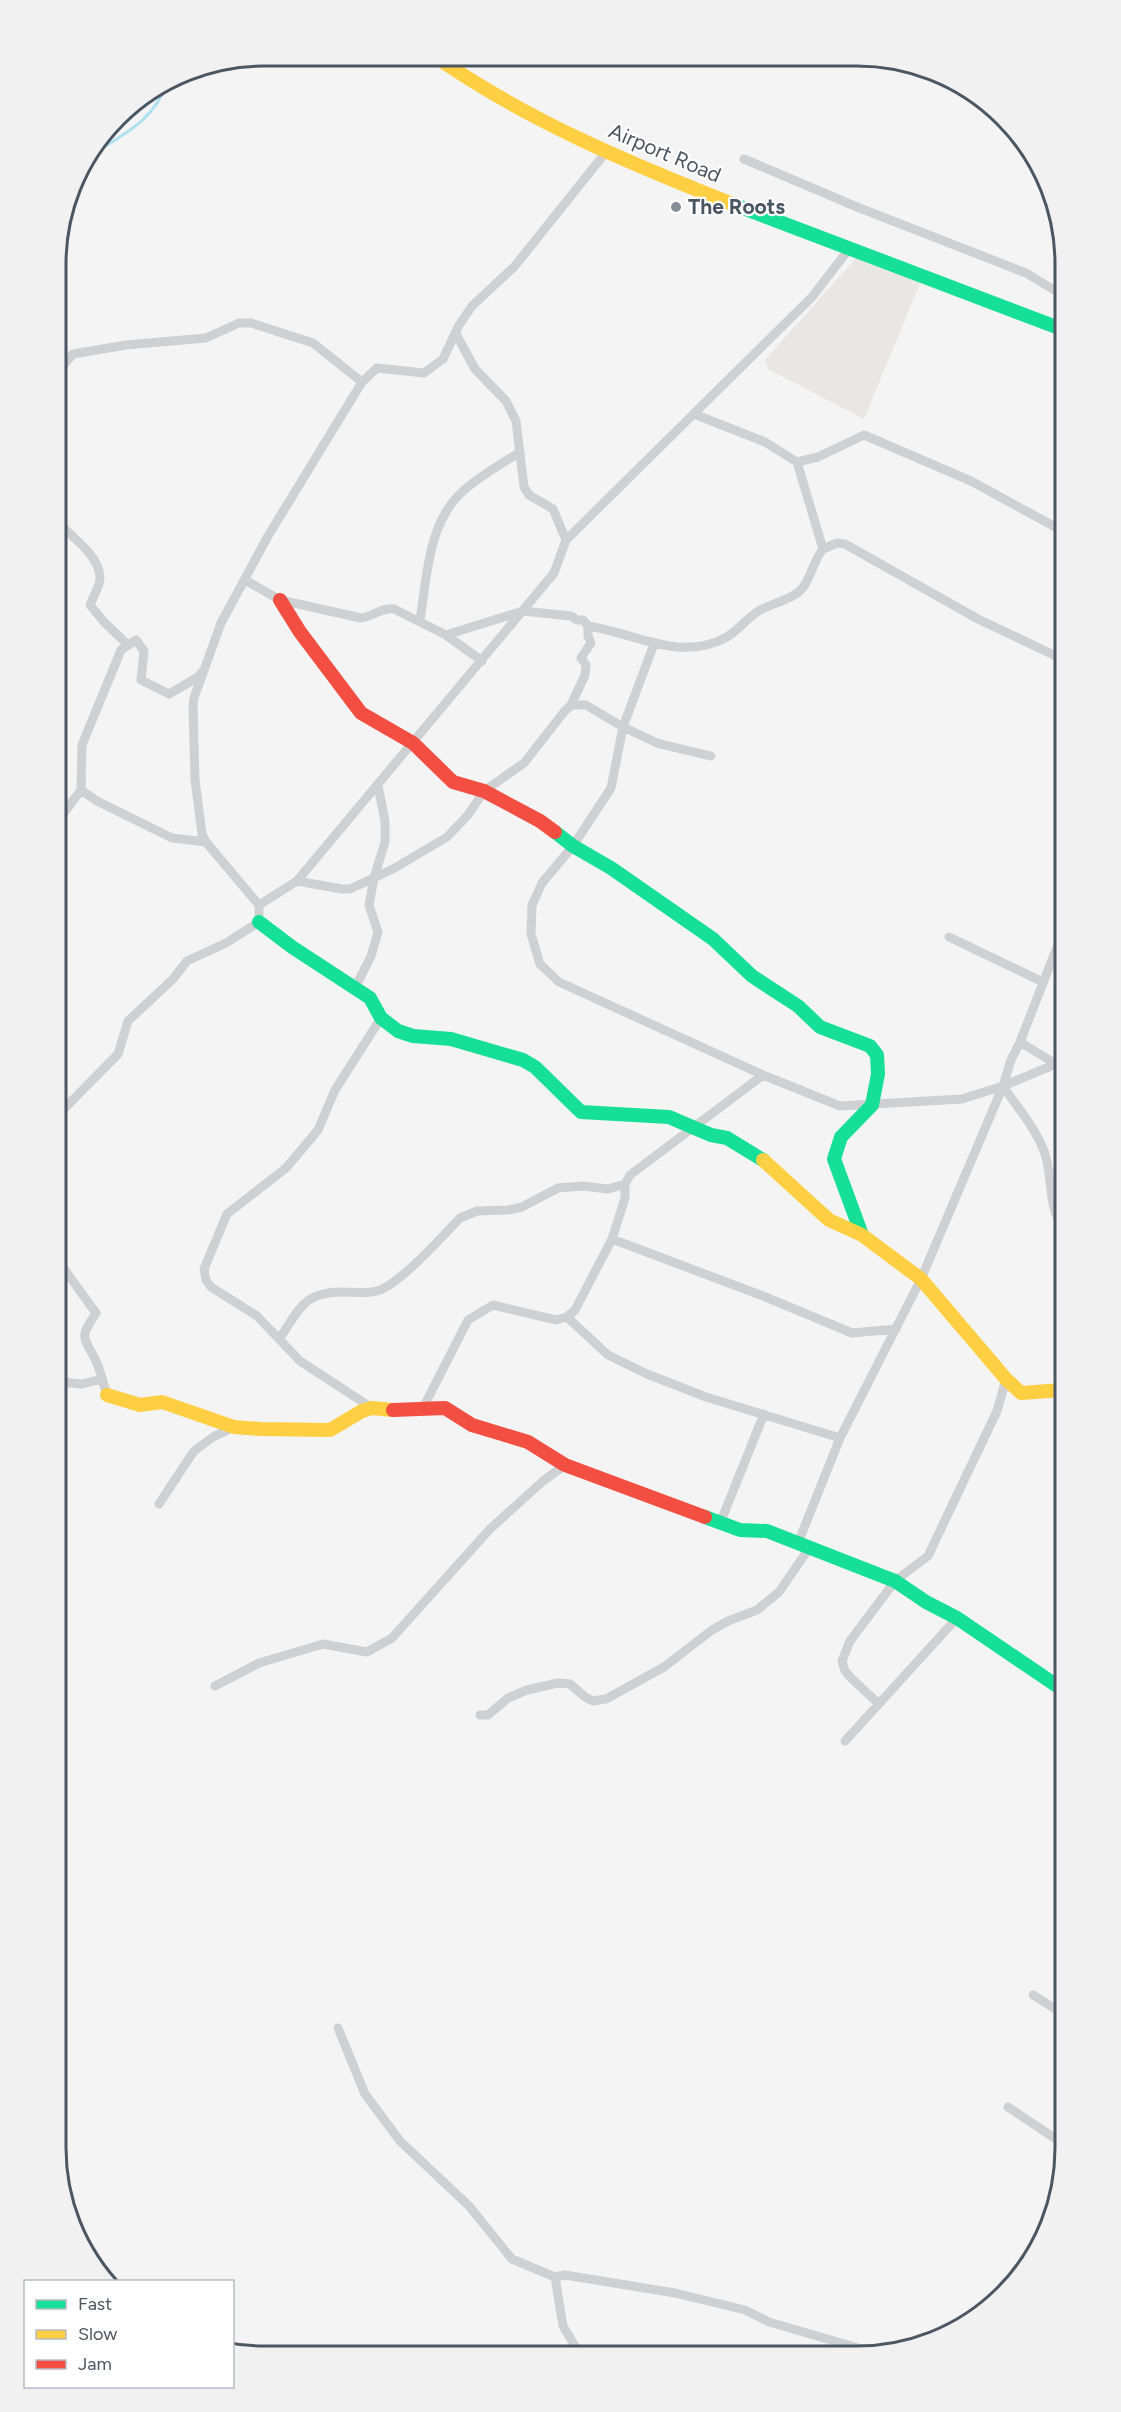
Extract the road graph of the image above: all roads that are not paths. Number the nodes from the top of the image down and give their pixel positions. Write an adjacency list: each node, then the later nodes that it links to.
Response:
1 (448, 66): 2 (main road, Airport Road)
2 (606, 152): 4 (main road, Airport Road); 7 (street)
3 (744, 159): 5 (street)
4 (849, 249): 6 (main road, Airport Road); 10 (street)
5 (1055, 291)
6 (1055, 324)
7 (456, 334): 9 (street); 11 (street)
8 (66, 362): 9 (street)
9 (362, 382): 17 (street)
10 (694, 414): 12 (street); 15 (street)
11 (520, 452): 15 (street); 20 (street)
12 (796, 462): 13 (street); 16 (street)
13 (1055, 527)
14 (66, 530): 23 (street)
15 (566, 540): 19 (street)
16 (823, 549): 24 (street); 25 (street)
17 (245, 580): 18 (street); 27 (street)
18 (280, 600): 20 (street); 30 (main road)
19 (523, 612): 21 (street); 22 (street); 26 (street)
20 (420, 620): 22 (street)
21 (588, 626): 24 (street); 28 (street)
22 (446, 635): 26 (street)
23 (127, 644): 27 (street); 33 (street)
24 (654, 644): 29 (street)
25 (1055, 656)
26 (482, 661): 30 (street)
27 (205, 669): 36 (street)
28 (571, 705): 29 (street); 34 (street)
29 (623, 727): 31 (street); 37 (street)
30 (413, 743): 32 (street); 34 (main road)
31 (711, 756)
32 (378, 786): 38 (street); 39 (street)
33 (81, 790): 35 (street); 36 (street)
34 (484, 791): 37 (main road); 38 (street)
35 (66, 810)
36 (206, 842): 40 (street)
37 (573, 846): 50 (street); 53 (main road)
38 (374, 878): 39 (street); 45 (street)
39 (297, 881): 40 (street)
40 (259, 905): 41 (street)
41 (259, 922): 45 (main road); 52 (street)
42 (949, 937): 44 (street)
43 (1055, 954): 44 (street)
44 (1044, 982): 47 (street)
45 (355, 988): 46 (main road)
46 (381, 1018): 54 (main road); 63 (street)
47 (1020, 1042): 48 (street); 51 (street)
48 (1055, 1063)
49 (1055, 1066): 51 (street)
50 (762, 1075): 53 (street); 54 (street)
51 (1003, 1086): 53 (street); 56 (street); 60 (street)
52 (66, 1105)
53 (872, 1105): 57 (main road)
54 (694, 1127): 55 (street); 57 (main road)
55 (624, 1184): 58 (street); 63 (street)
56 (1055, 1215)
57 (862, 1235): 60 (main road)
58 (612, 1239): 61 (street); 62 (street)
59 (66, 1272): 67 (street)
60 (921, 1279): 62 (street); 64 (main road)
61 (567, 1317): 69 (street); 70 (street)
62 (896, 1329): 72 (street)
63 (279, 1339): 68 (street)
64 (1006, 1379): 66 (main road); 77 (street)
65 (66, 1383): 67 (street)
66 (1055, 1391)
67 (107, 1395): 71 (main road)
68 (372, 1408): 69 (main road); 71 (main road)
69 (423, 1408): 73 (main road)
70 (764, 1414): 72 (street); 75 (street)
71 (234, 1427): 74 (street)
72 (840, 1438): 76 (street)
73 (565, 1465): 75 (main road); 80 (street)
74 (159, 1504)
75 (721, 1521): 76 (main road)
76 (804, 1545): 77 (main road); 82 (street)
77 (895, 1581): 78 (main road); 81 (street)
78 (957, 1618): 79 (main road); 81 (street)
79 (1055, 1684)
80 (215, 1686)
81 (879, 1704): 83 (street)
82 (480, 1715)
83 (845, 1741)
84 (1033, 1995): 85 (street)
85 (1055, 2009)
86 (338, 2028): 89 (street)
87 (1008, 2107): 88 (street)
88 (1055, 2138)
89 (555, 2277): 90 (street); 91 (street)
90 (575, 2346)
91 (851, 2346)

